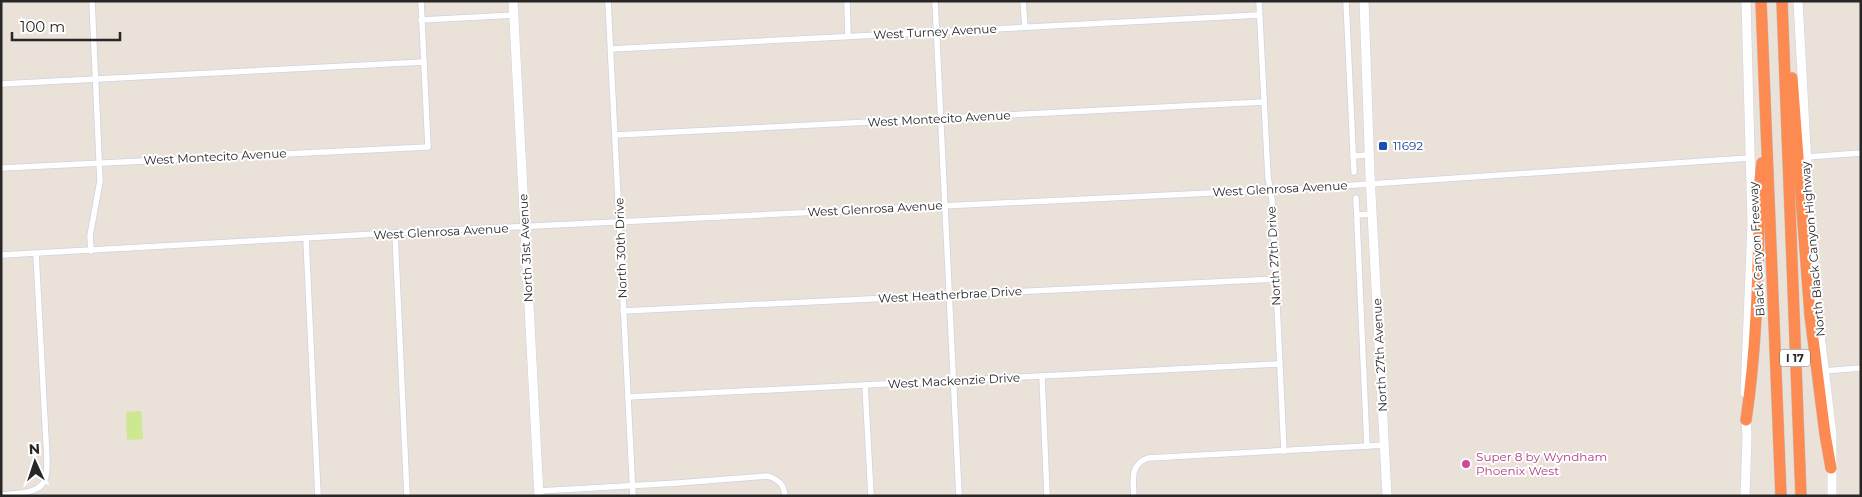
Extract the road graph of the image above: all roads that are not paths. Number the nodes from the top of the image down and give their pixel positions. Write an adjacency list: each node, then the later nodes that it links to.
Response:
1 (92, 1): 26 (street)
2 (420, 1): 19 (street)
3 (513, 1): 18 (main road, North 31st Avenue)
4 (608, 1): 24 (street, North 30th Drive)
5 (846, 1): 22 (street)
6 (935, 1): 21 (street)
7 (1024, 1): 20 (street)
8 (1259, 1): 17 (street, North 27th Drive)
9 (1346, 1): 34 (street)
10 (1364, 1): 33 (main road, North 27th Avenue)
11 (1746, 1): 36 (main road)
12 (1761, 1): 30 (highway, Black Canyon Freeway / I 17)
13 (1768, 1): 50 (highway)
14 (1775, 1): 83 (highway)
15 (1782, 1): 23 (highway, I 17)
16 (1798, 1): 35 (main road, North Black Canyon Highway)
17 (1259, 15): 20 (street, West Turney Avenue); 28 (street, North 27th Drive)
18 (513, 16): 19 (street); 47 (main road, North 31st Avenue)
19 (421, 20): 25 (street)
20 (1025, 27): 21 (street, West Turney Avenue)
21 (936, 32): 22 (street, West Turney Avenue); 29 (street)
22 (848, 36): 24 (street, West Turney Avenue)
23 (1784, 39): 68 (highway); 84 (highway, I 17)
24 (611, 49): 31 (street, North 30th Drive)
25 (424, 62): 26 (street); 37 (street, West Montecito Avenue)
26 (96, 79): 27 (street); 37 (street)
27 (1, 84)
28 (1264, 102): 29 (street, West Montecito Avenue); 41 (street, North 27th Drive)
29 (940, 118): 31 (street, West Montecito Avenue); 43 (street)
30 (1766, 134): 50 (highway, Black Canyon Freeway / I 17); 64 (highway)
31 (615, 136): 46 (street, North 30th Drive)
32 (1861, 153): 35 (street)
33 (1370, 155): 34 (street); 40 (main road, North 27th Avenue)
34 (1354, 156): 39 (street)
35 (1806, 156): 59 (main road, North Black Canyon Highway)
36 (1749, 158): 40 (street, West Glenrosa Avenue); 64 (main road)
37 (100, 162): 38 (street, West Montecito Avenue); 51 (street)
38 (1, 168)
39 (1354, 172)
40 (1371, 183): 41 (street, West Glenrosa Avenue); 45 (main road, North 27th Avenue)
41 (1270, 189): 43 (street, West Glenrosa Avenue); 54 (street, North 27th Drive)
42 (1356, 198): 44 (street, North 27th Avenue)
43 (944, 205): 46 (street, West Glenrosa Avenue); 55 (street)
44 (1356, 214): 45 (street); 66 (street, North 27th Avenue)
45 (1373, 214): 65 (main road, North 27th Avenue)
46 (620, 222): 47 (street, West Glenrosa Avenue); 56 (street, North 30th Drive)
47 (526, 228): 48 (street, West Glenrosa Avenue); 70 (main road, North 31st Avenue)
48 (395, 234): 49 (street, West Glenrosa Avenue); 73 (street)
49 (306, 239): 51 (street, West Glenrosa Avenue); 72 (street)
50 (1771, 247): 82 (highway, Black Canyon Freeway / I 17)
51 (91, 251): 52 (street, West Glenrosa Avenue)
52 (36, 254): 53 (street, West Glenrosa Avenue); 71 (street)
53 (1, 256)
54 (1276, 279): 55 (street, West Heatherbrae Drive); 57 (street, North 27th Drive)
55 (949, 295): 56 (street, West Heatherbrae Drive); 61 (street)
56 (623, 311): 63 (street, North 30th Drive)
57 (1279, 364): 60 (street, West Mackenzie Drive); 67 (street, North 27th Drive)
58 (1861, 368): 59 (street)
59 (1824, 371): 68 (main road, North Black Canyon Highway)
60 (1042, 376): 61 (street, West Mackenzie Drive); 78 (street)
61 (953, 381): 62 (street, West Mackenzie Drive); 77 (street)
62 (865, 385): 63 (street, West Mackenzie Drive); 76 (street)
63 (628, 397): 69 (street, North 30th Drive)
64 (1746, 420): 81 (main road)
65 (1385, 445): 66 (street); 80 (main road, North 27th Avenue)
66 (1367, 446): 67 (street)
67 (1284, 451): 79 (street)
68 (1831, 468): 85 (main road, North Black Canyon Highway)
69 (632, 486): 70 (street); 74 (street, North 30th Drive); 75 (street)
70 (539, 493)
71 (1, 495)
72 (318, 496)
73 (408, 496)
74 (632, 496)
75 (785, 496)
76 (871, 496)
77 (959, 496)
78 (1047, 496)
79 (1134, 496)
80 (1387, 496)
81 (1745, 496)
82 (1781, 496)
83 (1793, 496)
84 (1801, 496)
85 (1832, 496)

